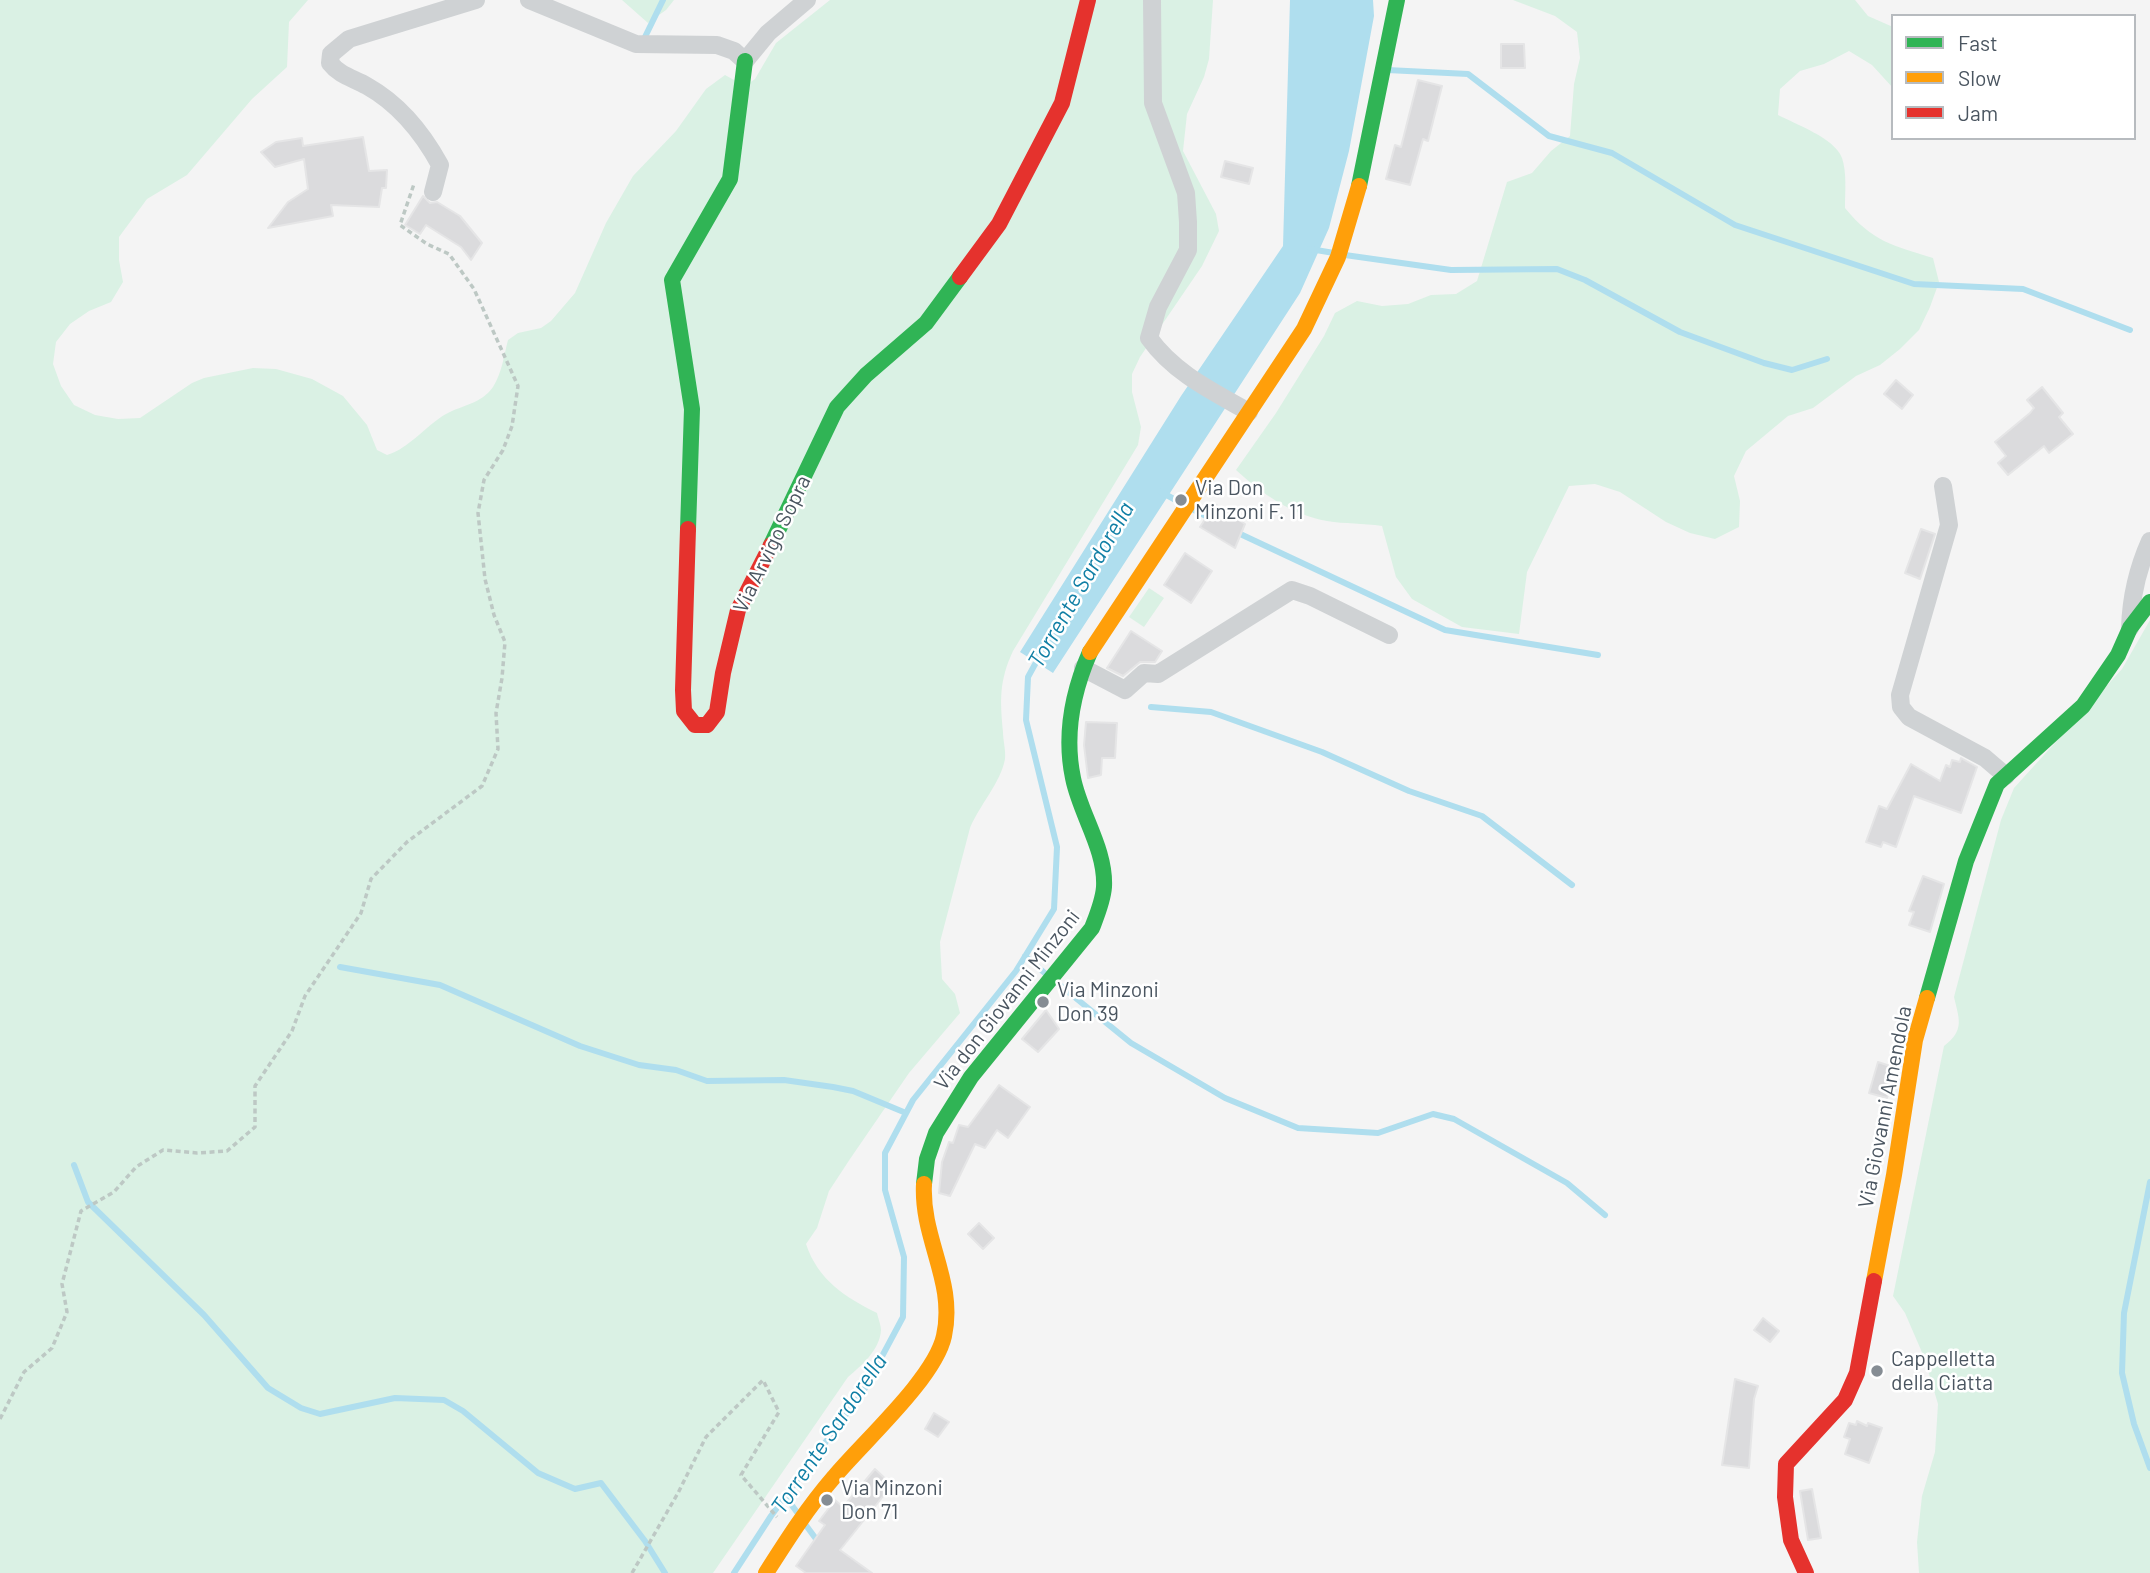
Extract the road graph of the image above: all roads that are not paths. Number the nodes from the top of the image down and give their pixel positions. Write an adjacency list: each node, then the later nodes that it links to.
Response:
1 (476, 0): 8 (street)
2 (529, 0): 7 (street)
3 (807, 0): 7 (street)
4 (1088, 0): 7 (street, Via Arvigo Sopra)
5 (1152, 0): 9 (street)
6 (1397, 0): 9 (street, Via don Giovanni Minzoni)
7 (745, 61)
8 (433, 192)
9 (1245, 409): 15 (street, Via don Giovanni Minzoni)
10 (1943, 486): 16 (street)
11 (2150, 541): 13 (street)
12 (2150, 602): 13 (street, Via Giovanni Amendola)
13 (2130, 628): 16 (street, Via Giovanni Amendola)
14 (1389, 635): 15 (street)
15 (1083, 668): 17 (street, Via don Giovanni Minzoni)
16 (2006, 776): 18 (street, Via Giovanni Amendola)
17 (766, 1573)
18 (1807, 1573)

